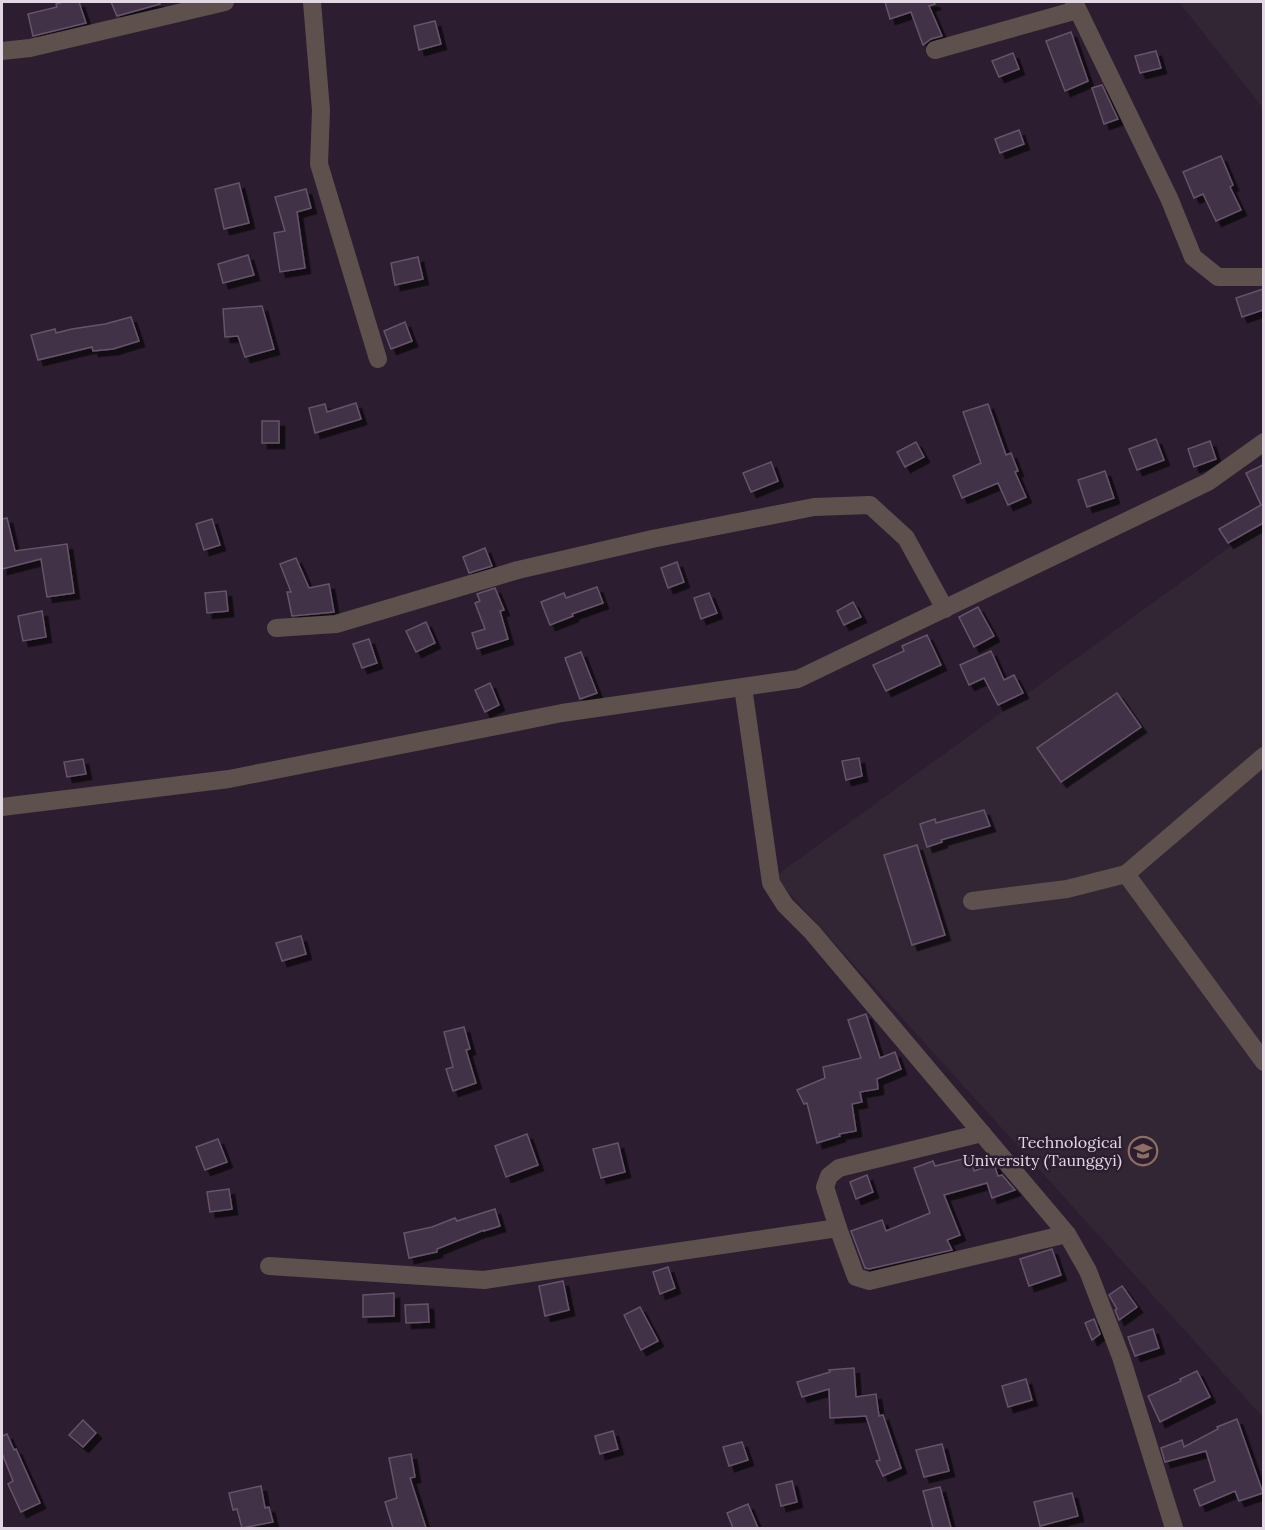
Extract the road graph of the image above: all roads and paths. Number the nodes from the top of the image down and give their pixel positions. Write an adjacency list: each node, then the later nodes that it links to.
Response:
1 (225, 2): 5 (street)
2 (312, 2): 7 (street)
3 (1076, 6): 4 (street); 6 (street)
4 (935, 50)
5 (2, 51)
6 (1263, 277)
7 (378, 359)
8 (1263, 442): 9 (street)
9 (945, 609): 10 (street); 11 (street)
10 (276, 628)
11 (743, 687): 13 (street); 17 (street)
12 (1263, 756): 14 (street)
13 (2, 807)
14 (1126, 874): 15 (street); 16 (street)
15 (972, 901)
16 (1263, 1062)
17 (982, 1133): 18 (street); 19 (street)
18 (838, 1227): 19 (street); 20 (street)
19 (1067, 1234): 21 (street)
20 (269, 1266)
21 (1174, 1528)

